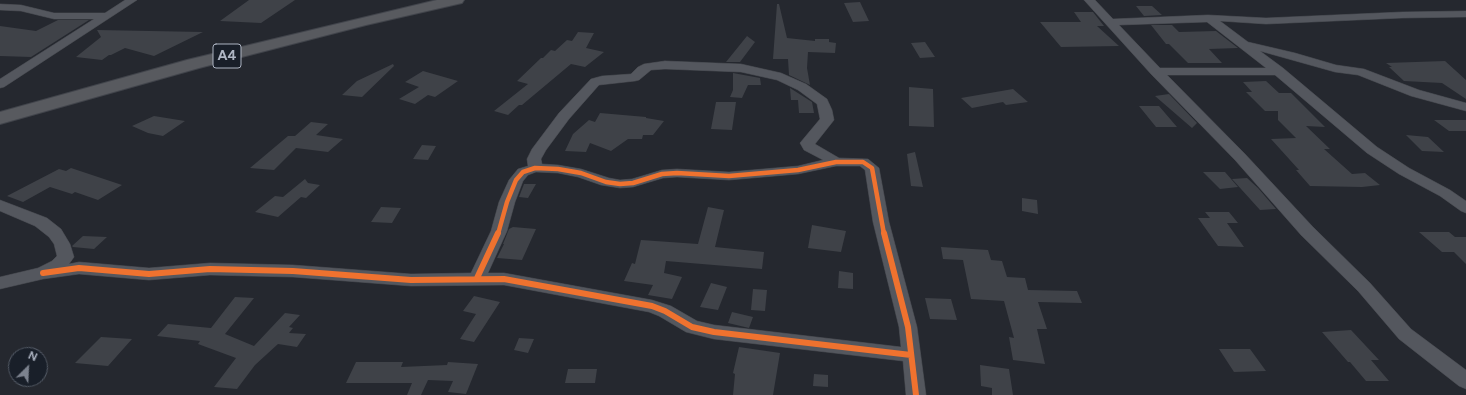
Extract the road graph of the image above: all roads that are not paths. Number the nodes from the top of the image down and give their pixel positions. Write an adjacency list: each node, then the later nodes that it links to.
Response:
1 (132, 0): 6 (street)
2 (457, 0): 16 (highway, A4)
3 (1090, 0): 8 (street)
4 (0, 8): 6 (street)
5 (1466, 14): 7 (street)
6 (106, 16): 12 (street)
7 (1208, 18): 8 (street); 9 (street)
8 (1111, 22): 10 (street)
9 (1244, 44): 11 (street); 15 (street)
10 (1155, 71): 11 (street); 25 (street)
11 (1279, 71): 20 (street)
12 (16, 73): 13 (street); 14 (street)
13 (0, 74)
14 (0, 84)
15 (1466, 107)
16 (0, 118)
17 (836, 162): 18 (street); 18 (street); 24 (street)
18 (535, 168): 22 (street)
19 (0, 205): 21 (street)
20 (1466, 208)
21 (44, 273): 22 (street); 23 (street)
22 (477, 278): 24 (street)
23 (0, 283)
24 (911, 355): 26 (street)
25 (1466, 381)
26 (916, 395)

